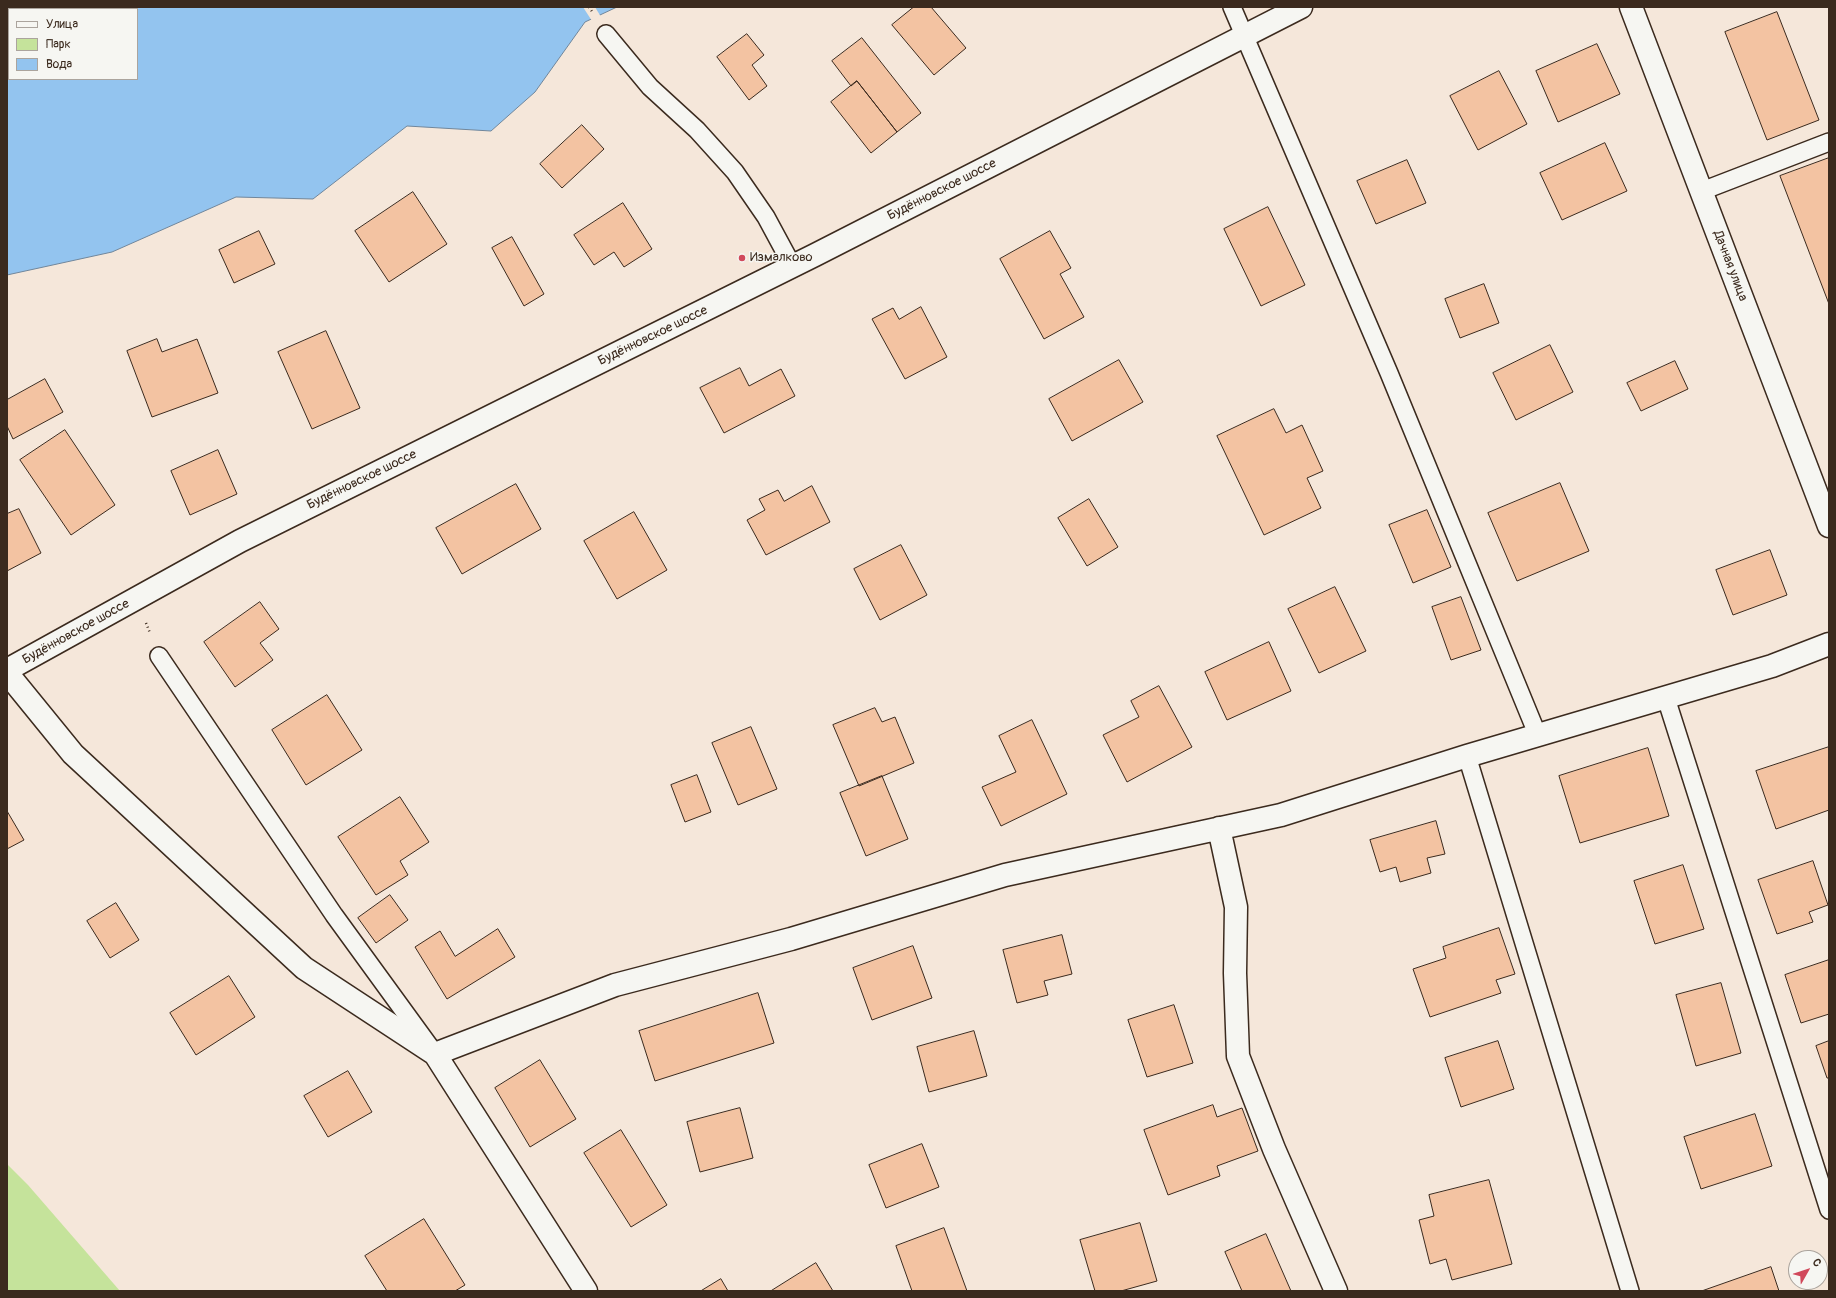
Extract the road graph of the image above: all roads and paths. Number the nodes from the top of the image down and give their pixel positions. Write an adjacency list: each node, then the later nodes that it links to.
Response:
1 (1232, 7): 5 (lane)
2 (1301, 7): 5 (street, Будённовское шоссе)
3 (1631, 7): 7 (street, Дачная улица)
4 (606, 34): 8 (lane)
5 (1244, 36): 8 (street, Будённовское шоссе); 15 (lane)
6 (1829, 142): 7 (lane)
7 (1702, 191): 9 (street, Дачная улица)
8 (793, 267): 12 (street, Будённовское шоссе)
9 (1829, 526)
10 (1829, 644): 14 (street)
11 (159, 656): 18 (lane)
12 (7, 670)
13 (7, 673): 18 (street)
14 (1666, 698): 15 (street); 19 (lane)
15 (1538, 736): 16 (street)
16 (1467, 756): 17 (street); 22 (lane)
17 (1219, 828): 18 (street); 21 (street)
18 (435, 1054): 20 (street)
19 (1829, 1210)
20 (586, 1291)
21 (1336, 1291)
22 (1630, 1291)

